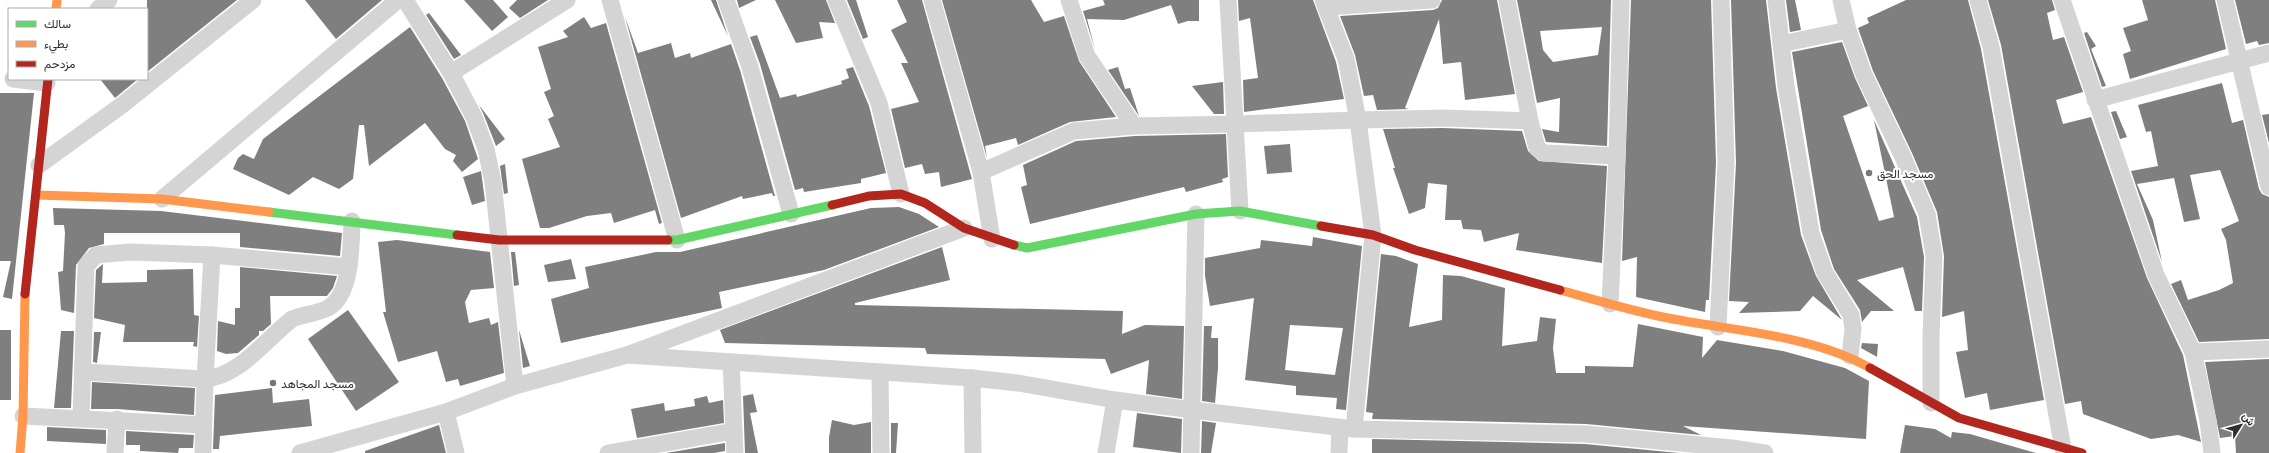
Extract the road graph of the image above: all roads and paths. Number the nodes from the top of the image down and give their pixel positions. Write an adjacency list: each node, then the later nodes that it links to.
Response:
1 (109, 0): 23 (street)
2 (253, 0): 37 (street)
3 (398, 0): 42 (street)
4 (405, 0): 28 (street)
5 (567, 0): 28 (street)
6 (610, 0): 51 (street)
7 (726, 0): 44 (street)
8 (836, 0): 40 (street)
9 (932, 0): 38 (street)
10 (1228, 0): 34 (street)
11 (1432, 0): 20 (street)
12 (1507, 0): 33 (street)
13 (1621, 0): 36 (street)
14 (1721, 0): 55 (street)
15 (1776, 0): 25 (street)
16 (1841, 0): 24 (street)
17 (1978, 0): 76 (street)
18 (2062, 0): 31 (street)
19 (2225, 0): 27 (street)
20 (1404, 1): 22 (street)
21 (1070, 2): 35 (street)
22 (1324, 4): 32 (street)
23 (99, 8)
24 (1848, 30): 25 (street); 67 (street)
25 (1781, 44): 59 (street)
26 (2269, 53): 27 (street)
27 (2239, 60): 31 (street); 39 (street)
28 (451, 73): 50 (street)
29 (30, 80): 30 (street)
30 (48, 81): 37 (street)
31 (2096, 100): 57 (street)
32 (1358, 120): 33 (street); 34 (street); 48 (street)
33 (1530, 121): 36 (street)
34 (1236, 124): 35 (street); 43 (street)
35 (1134, 126): 38 (street)
36 (1618, 156): 54 (street)
37 (39, 165): 41 (street)
38 (981, 172): 49 (street)
39 (2269, 187)
40 (901, 194): 44 (street); 47 (street)
41 (37, 195): 42 (street); 70 (street)
42 (162, 199): 46 (street)
43 (1240, 210): 45 (street); 48 (street)
44 (791, 214): 51 (street)
45 (1196, 214): 49 (street); 68 (street)
46 (352, 221): 50 (street); 53 (street)
47 (964, 228): 49 (street); 58 (street)
48 (1373, 235): 54 (street); 74 (street)
49 (992, 239)
50 (499, 240): 51 (street); 65 (street)
51 (677, 240)
52 (212, 255): 53 (street); 61 (street); 64 (street)
53 (349, 267): 64 (street)
54 (1610, 304): 55 (street)
55 (1718, 327): 59 (street)
56 (2269, 349): 57 (street)
57 (2193, 352): 91 (street)
58 (628, 355): 60 (street); 65 (street)
59 (1850, 356): 67 (street)
60 (731, 362): 62 (street); 75 (street)
61 (84, 372): 64 (street); 71 (street)
62 (880, 372): 63 (street); 84 (street)
63 (972, 378): 66 (street); 85 (street)
64 (205, 379): 73 (street)
65 (514, 386): 69 (street)
66 (1116, 400): 68 (street); 86 (street)
67 (1931, 403): 76 (street)
68 (1193, 410): 74 (street); 87 (street)
69 (446, 412): 80 (street); 81 (street)
70 (23, 416): 71 (street); 77 (street)
71 (81, 418): 72 (street)
72 (117, 419): 73 (street); 78 (street)
73 (203, 425): 79 (street)
74 (1347, 428): 88 (street); 89 (street)
75 (734, 431): 82 (street); 83 (street)
76 (2063, 449): 90 (street)
77 (20, 453)
78 (116, 453)
79 (203, 453)
80 (300, 453)
81 (456, 453)
82 (608, 453)
83 (735, 453)
84 (881, 453)
85 (974, 453)
86 (1106, 453)
87 (1191, 453)
88 (1339, 453)
89 (1765, 453)
90 (2082, 453)
91 (2212, 453)

